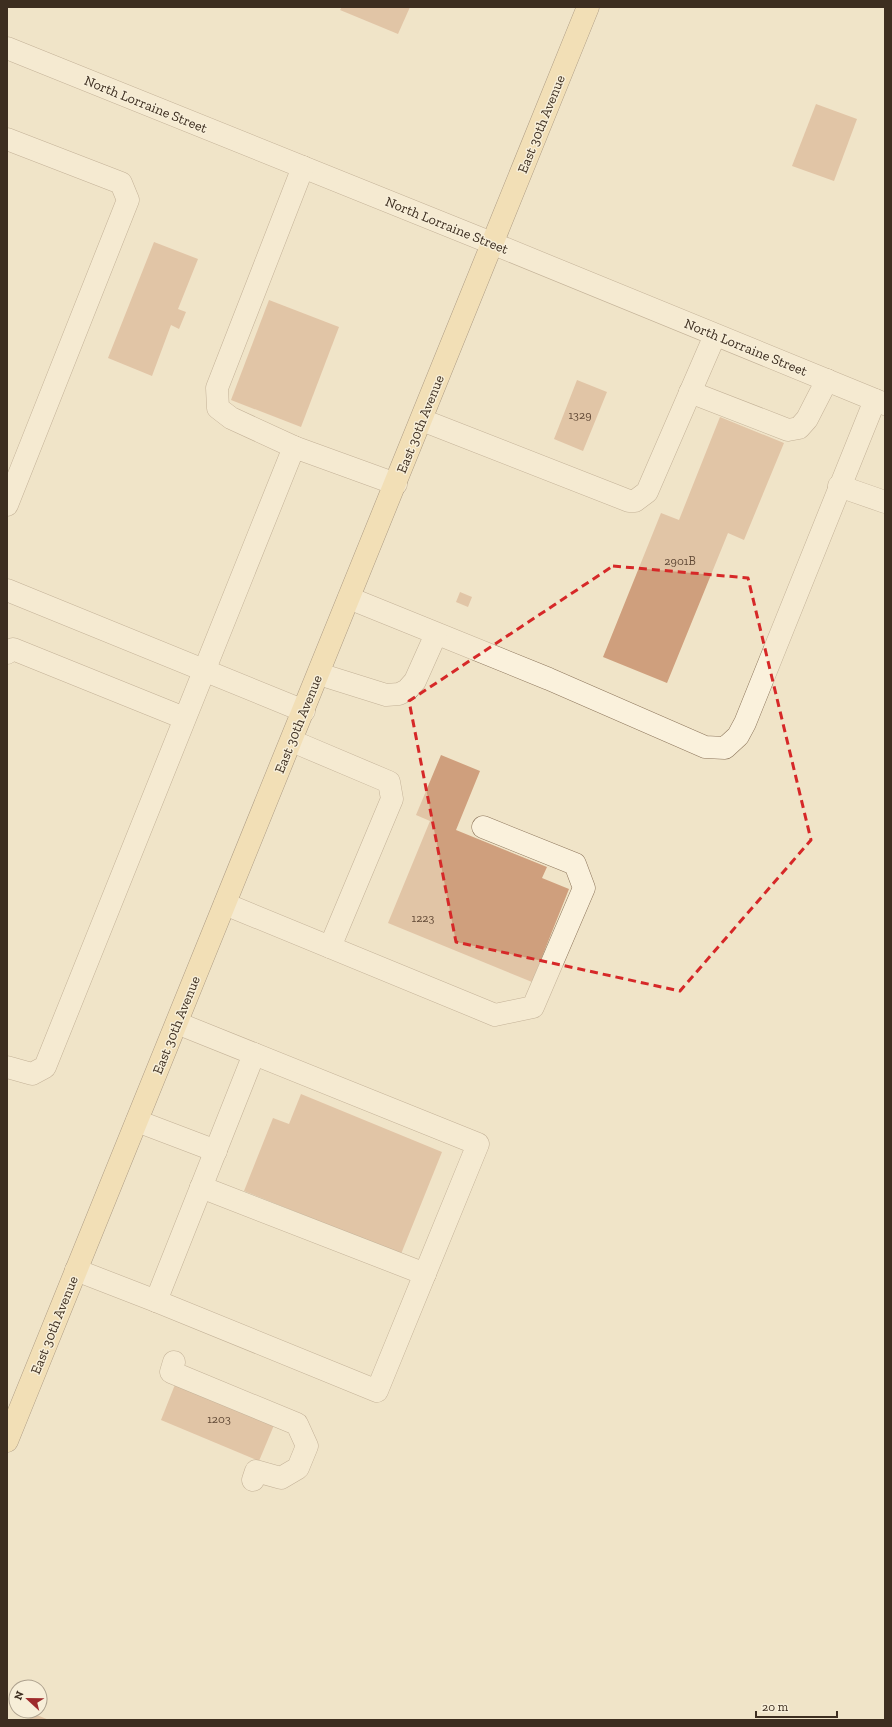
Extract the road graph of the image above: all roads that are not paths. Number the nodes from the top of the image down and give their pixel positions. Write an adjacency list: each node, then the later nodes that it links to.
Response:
1 (588, 7): 5 (main road, East 30th Avenue)
2 (7, 48): 4 (street, North Lorraine Street)
3 (7, 139): 15 (street)
4 (304, 167): 5 (street, North Lorraine Street); 11 (street)
5 (494, 244): 6 (street, North Lorraine Street); 10 (main road, East 30th Avenue)
6 (715, 335): 7 (street, North Lorraine Street); 8 (street)
7 (827, 380): 8 (street); 9 (street, North Lorraine Street)
8 (690, 392): 10 (street)
9 (880, 402): 13 (street)
10 (422, 420): 12 (main road, East 30th Avenue)
11 (294, 447): 12 (street); 20 (street)
12 (396, 484): 17 (main road, East 30th Avenue)
13 (839, 486): 14 (street); 18 (street)
14 (885, 502)
15 (7, 505)
16 (7, 590): 20 (street)
17 (349, 598): 18 (street); 21 (main road, East 30th Avenue)
18 (436, 634): 21 (street)
19 (7, 653): 23 (street)
20 (203, 670): 22 (street); 23 (street)
21 (319, 674): 22 (main road, East 30th Avenue)
22 (304, 711): 24 (main road, East 30th Avenue)
23 (184, 718): 30 (street)
24 (292, 741): 26 (main road, East 30th Avenue); 27 (street)
25 (483, 827): 27 (street)
26 (225, 904): 27 (street); 28 (main road, East 30th Avenue)
27 (330, 947)
28 (177, 1023): 29 (street); 31 (main road, East 30th Avenue)
29 (254, 1054): 32 (street); 35 (street)
30 (7, 1067)
31 (137, 1121): 32 (street); 34 (main road, East 30th Avenue)
32 (216, 1151): 33 (street)
33 (201, 1187): 35 (street); 36 (street)
34 (76, 1270): 36 (street); 38 (main road, East 30th Avenue)
35 (425, 1274): 36 (street)
36 (156, 1300)
37 (174, 1362): 39 (street)
38 (7, 1442)
39 (253, 1480)

